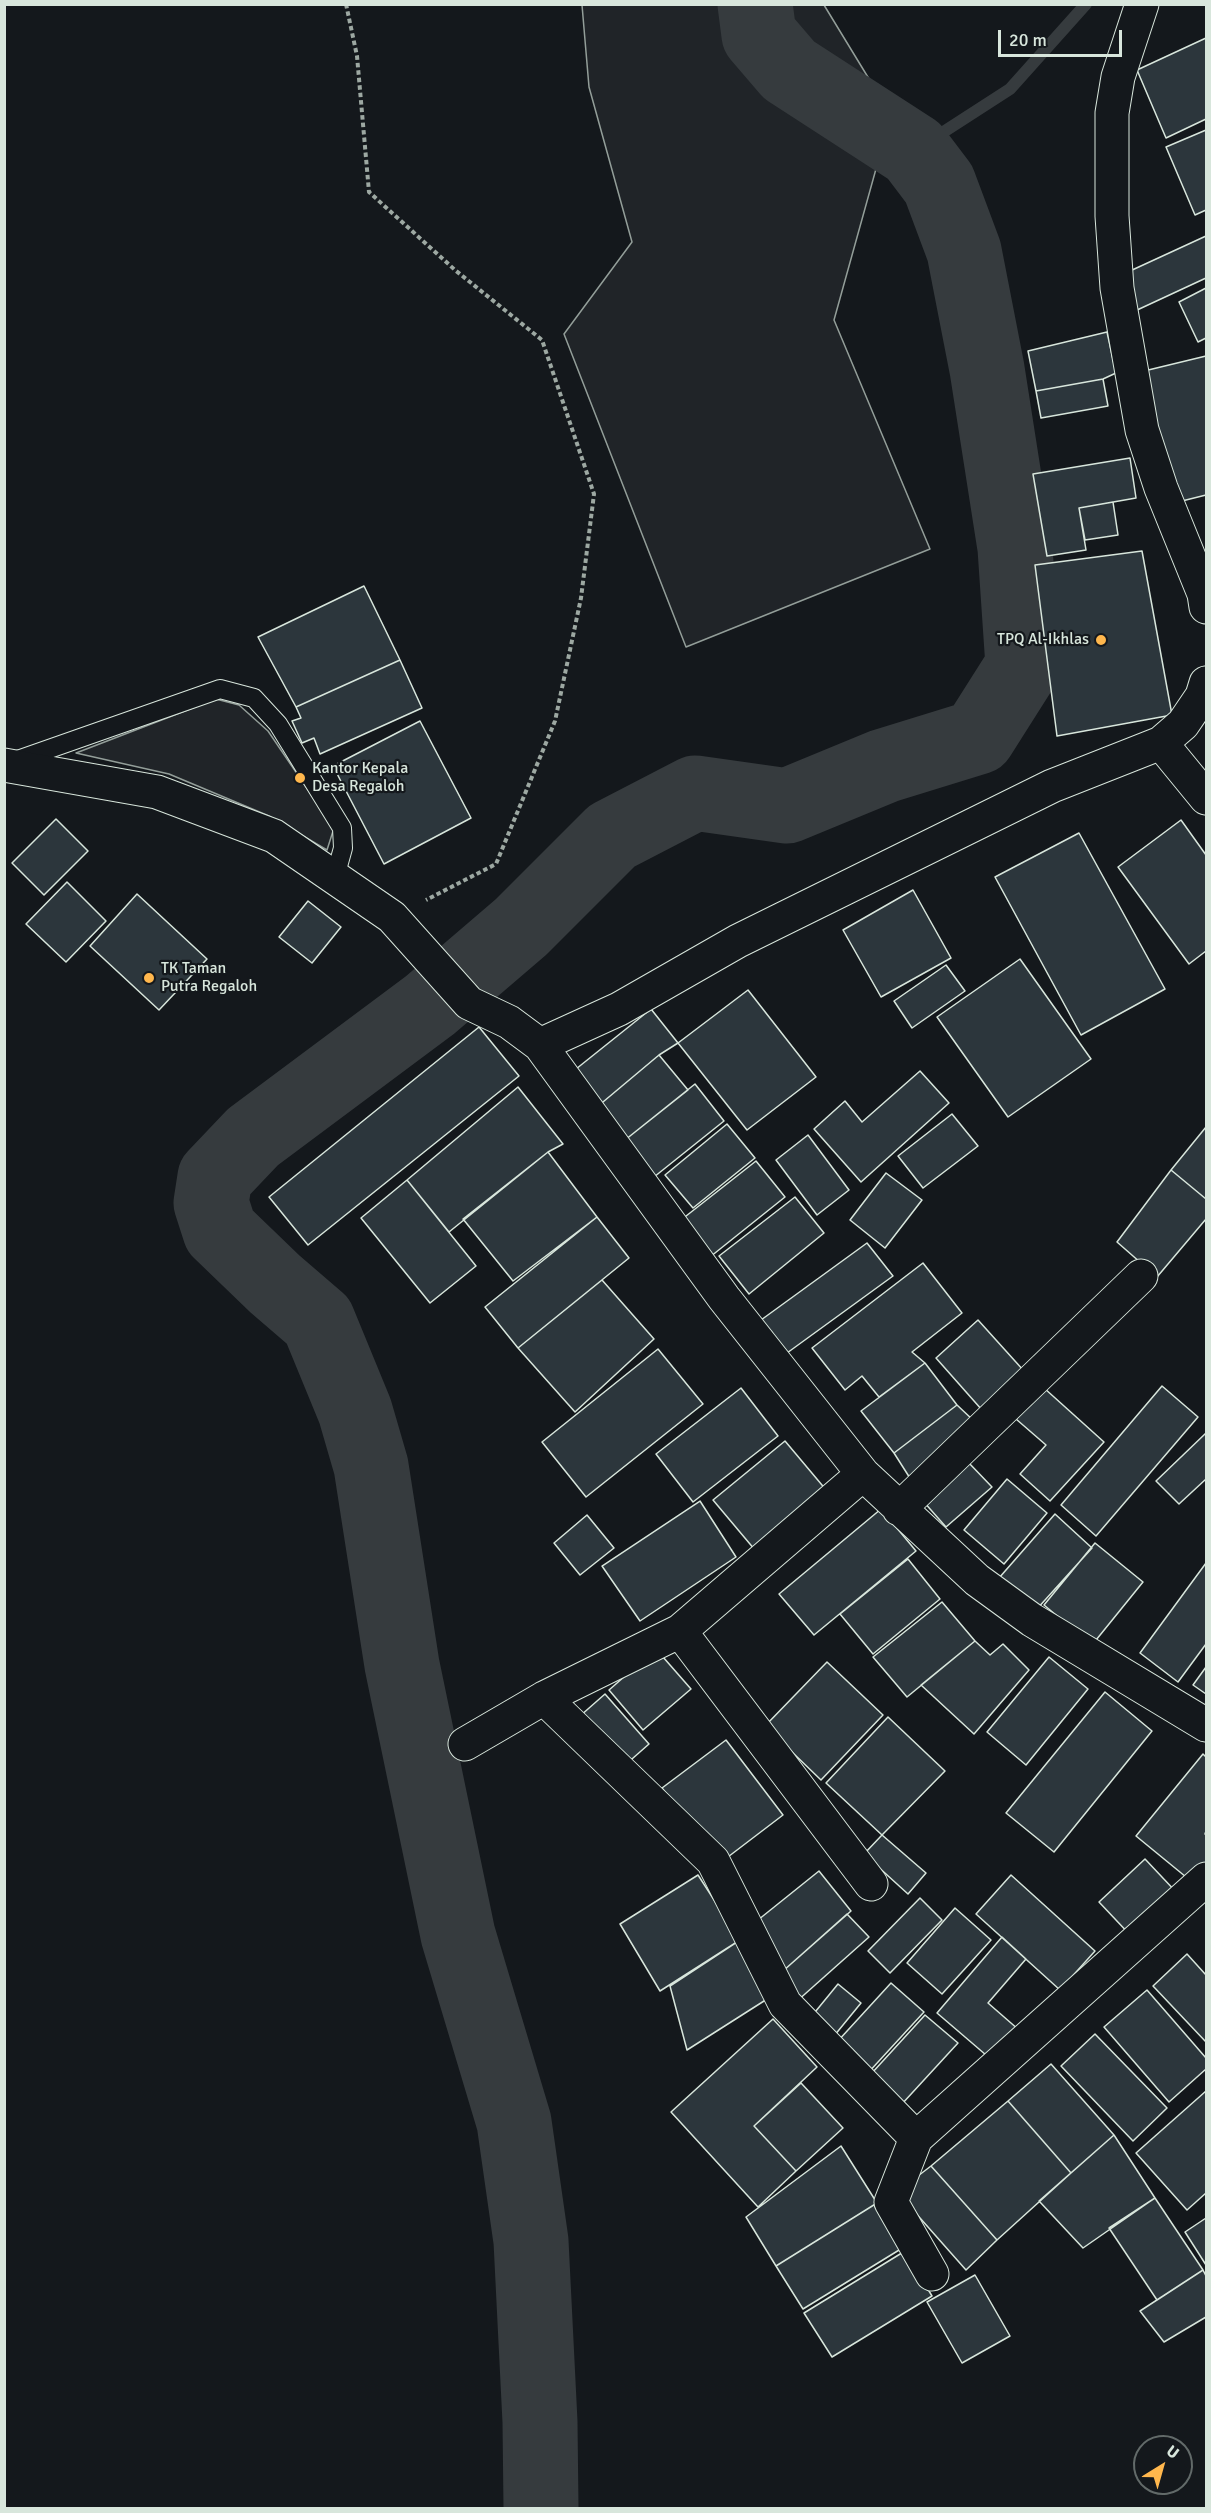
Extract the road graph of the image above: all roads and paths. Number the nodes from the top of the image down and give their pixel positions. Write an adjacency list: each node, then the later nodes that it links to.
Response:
1 (346, 4): 9 (path)
2 (1142, 4): 3 (street)
3 (1206, 608)
4 (1205, 691): 5 (street)
5 (1161, 743): 7 (street); 10 (street)
6 (6, 764): 8 (street); 8 (lane)
7 (1206, 798)
8 (335, 877): 9 (street)
9 (392, 917): 10 (street)
10 (540, 1045): 12 (street)
11 (1141, 1276): 13 (street)
12 (863, 1474): 13 (street); 14 (street)
13 (900, 1509): 16 (street)
14 (680, 1631): 15 (street); 19 (street)
15 (544, 1698): 17 (street); 20 (street)
16 (1206, 1725)
17 (465, 1744)
18 (1206, 1879): 20 (street)
19 (871, 1884)
20 (916, 2138): 21 (street)
21 (932, 2274)

